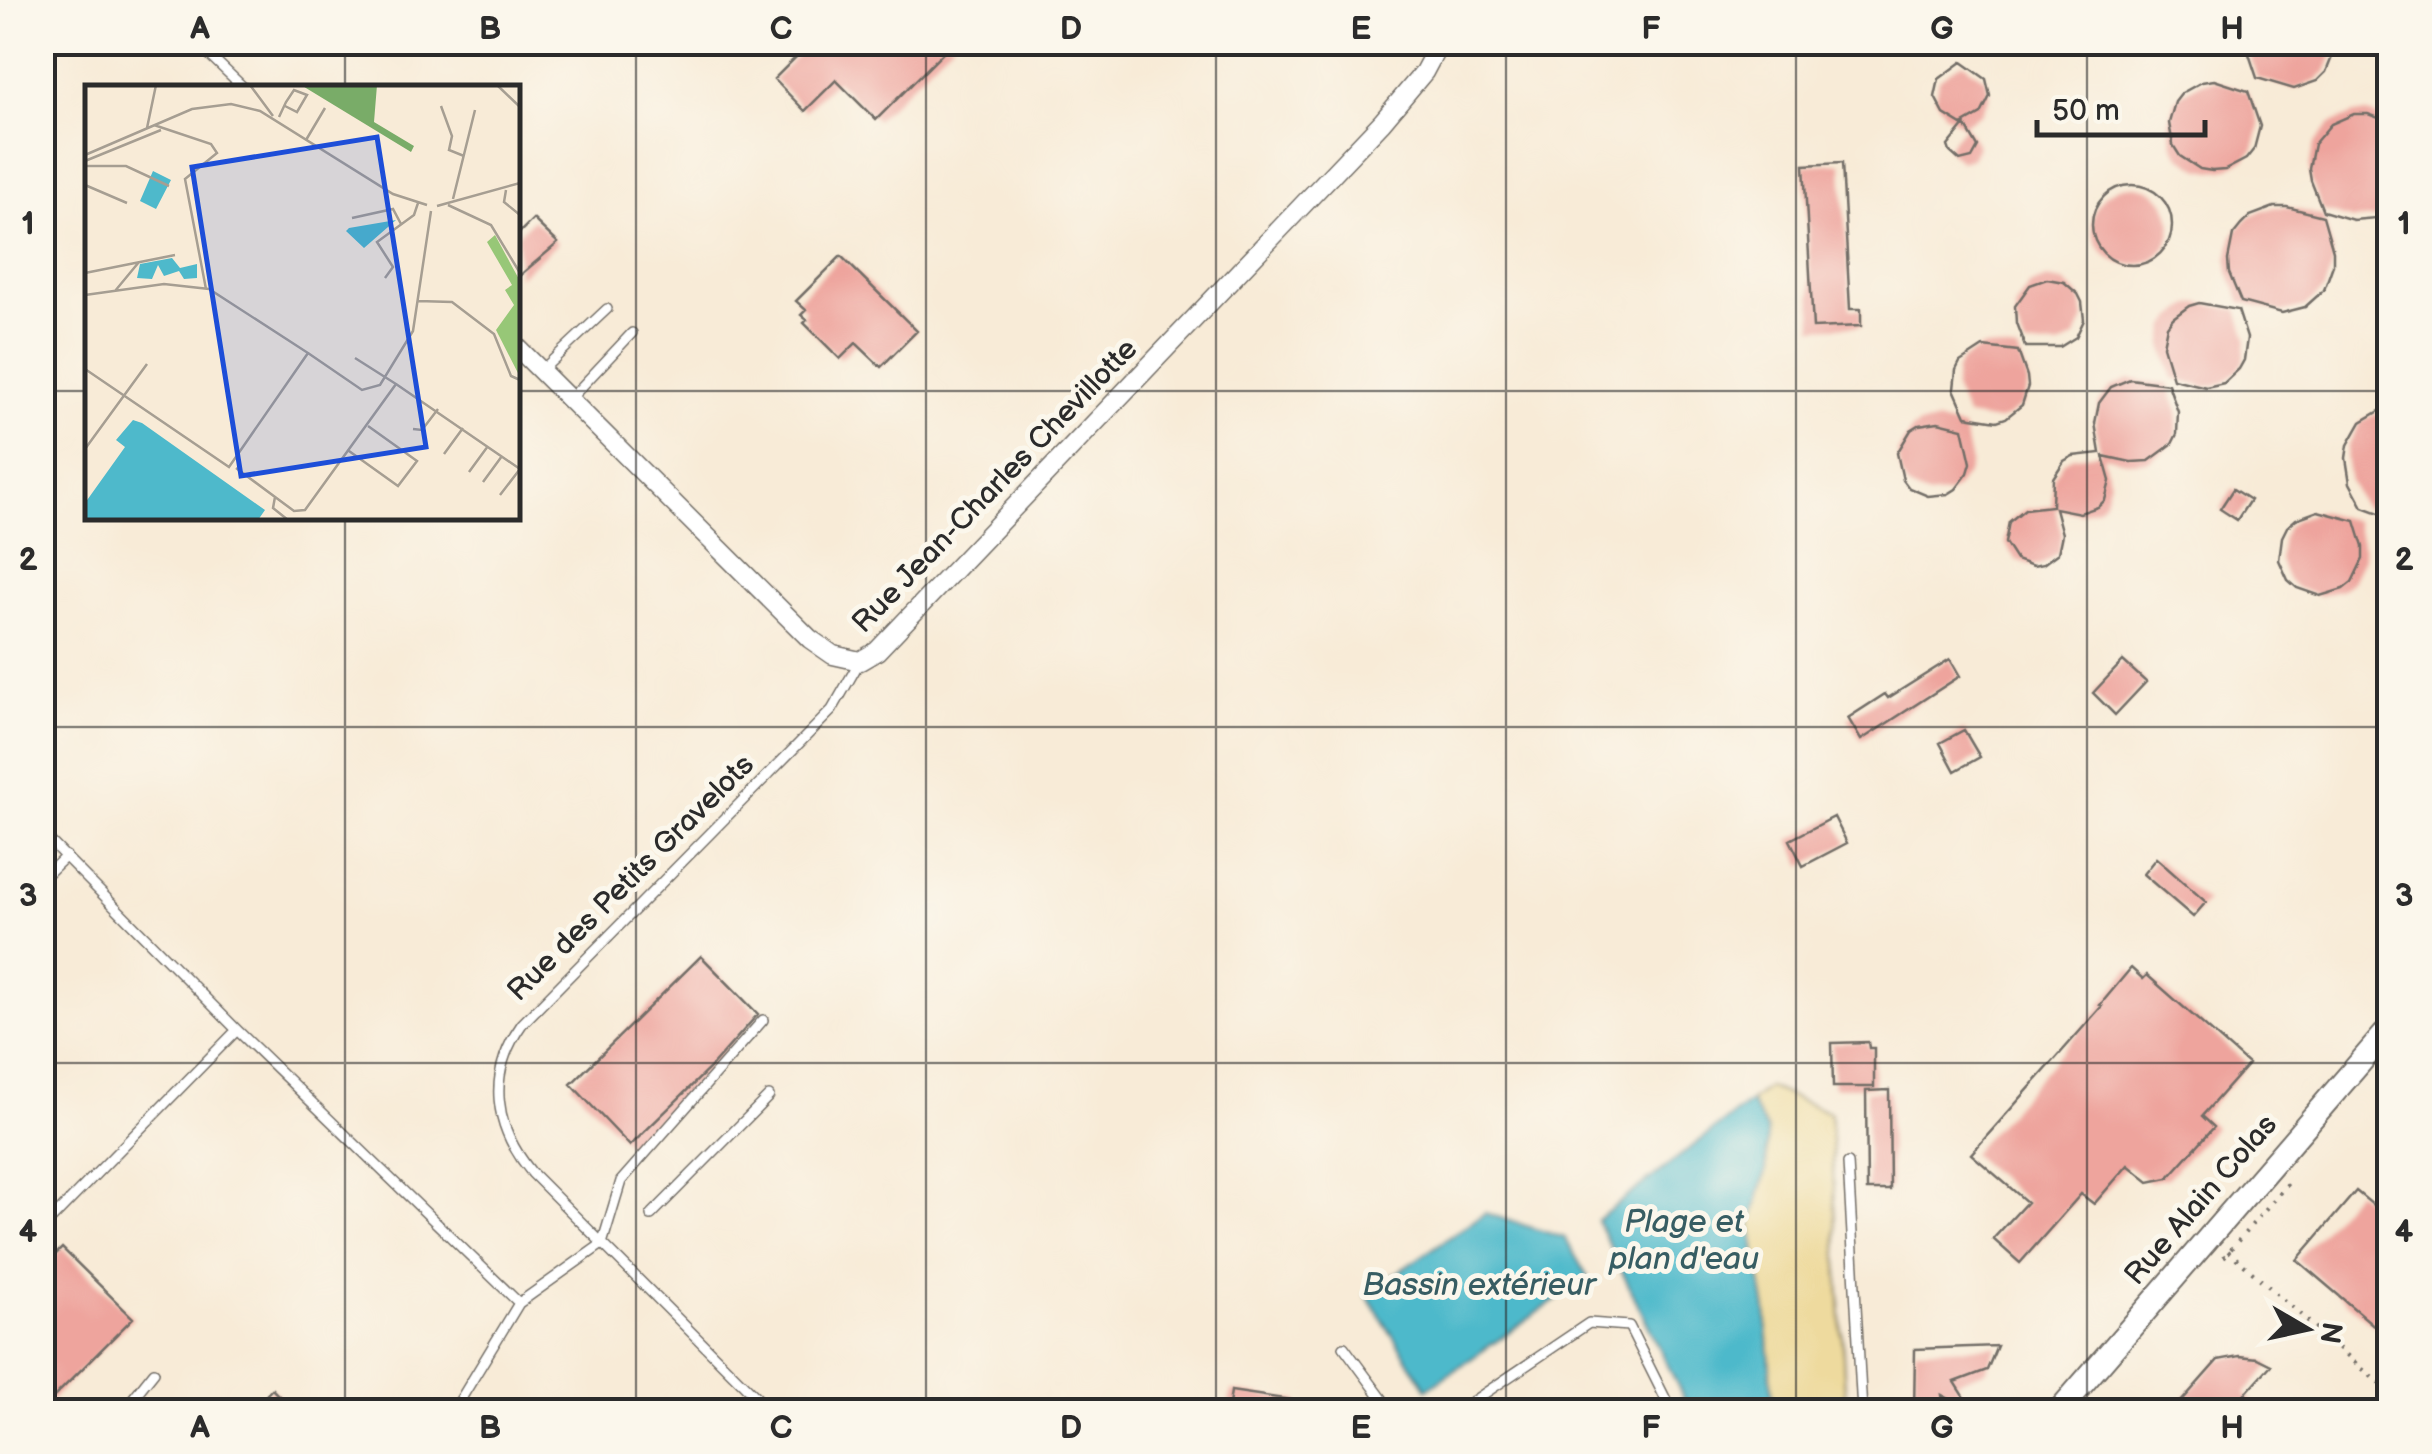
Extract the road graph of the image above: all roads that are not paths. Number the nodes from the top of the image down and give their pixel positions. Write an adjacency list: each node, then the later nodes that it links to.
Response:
1 (196, 42): 3 (lane)
2 (1440, 42): 9 (street, Rue Jean-Charles Chevillotte)
3 (241, 85)
4 (608, 310): 7 (lane)
5 (632, 333): 8 (lane)
6 (520, 350): 7 (street, Rue Jean-Charles Chevillotte)
7 (542, 371): 8 (street, Rue Jean-Charles Chevillotte)
8 (570, 399): 9 (street, Rue Jean-Charles Chevillotte)
9 (860, 661): 20 (lane, Rue des Petits Gravelots)
10 (42, 833): 11 (lane)
11 (66, 856): 12 (lane); 15 (lane)
12 (42, 880)
13 (764, 1020): 20 (lane)
14 (2390, 1028): 31 (street, Rue Alain Colas)
15 (237, 1030): 19 (lane); 21 (lane)
16 (769, 1096): 18 (lane)
17 (1848, 1163): 30 (lane)
18 (651, 1215)
19 (42, 1229)
20 (602, 1244): 21 (lane); 26 (lane, Rue des Petits Gravelots)
21 (519, 1304): 25 (lane)
22 (1344, 1347): 27 (lane)
23 (154, 1372): 24 (lane)
24 (128, 1412)
25 (452, 1412)
26 (770, 1412)
27 (1392, 1412)
28 (1457, 1412): 29 (lane)
29 (1672, 1412)
30 (1862, 1412)
31 (2058, 1412)

